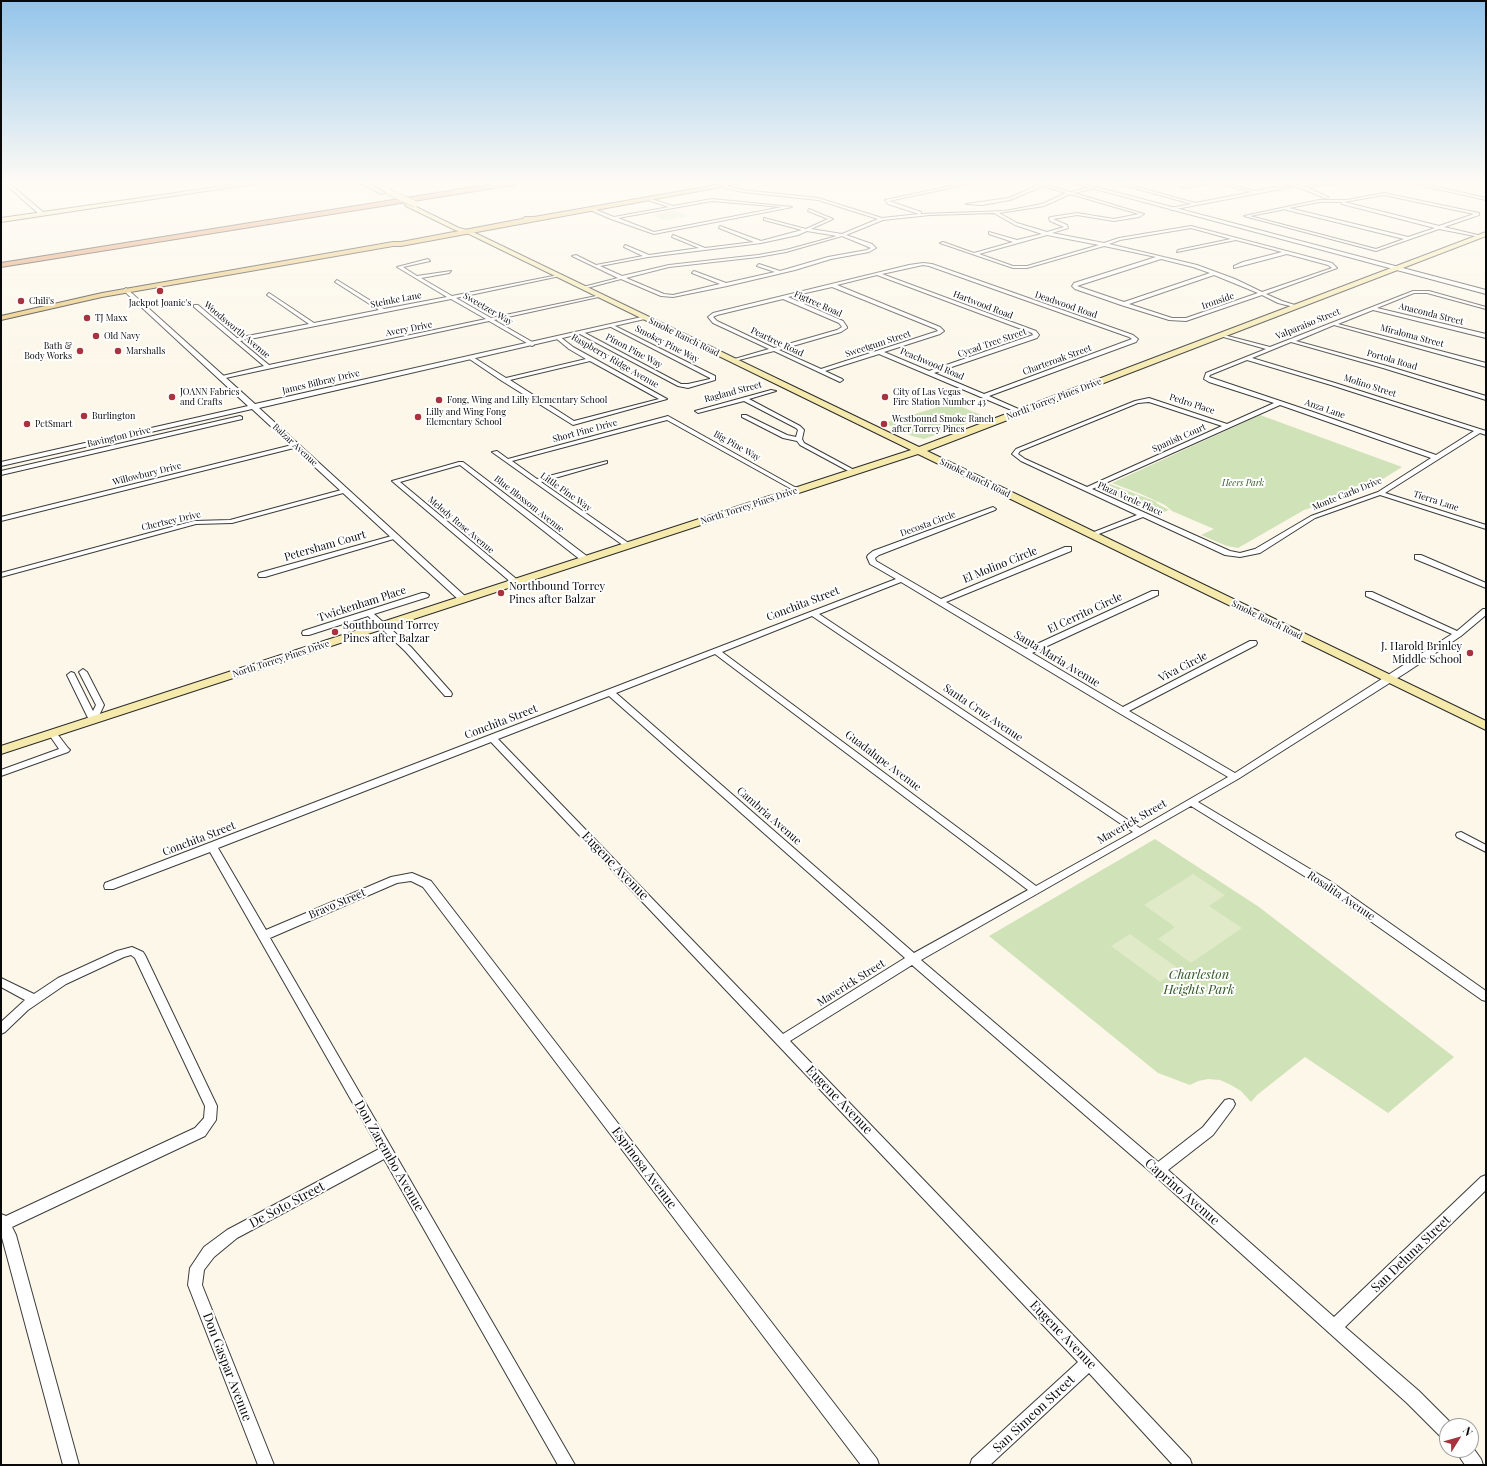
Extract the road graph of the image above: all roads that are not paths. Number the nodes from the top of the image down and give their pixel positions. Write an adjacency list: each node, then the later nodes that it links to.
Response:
1 (49, 251): 21 (highway)
2 (86, 251): 23 (highway)
3 (116, 251): 28 (highway)
4 (350, 251): 41 (main road)
5 (508, 251): 34 (main road, Smoke Ranch Road)
6 (637, 251): 19 (street)
7 (686, 251): 19 (street)
8 (780, 251): 36 (street)
9 (861, 251): 31 (street)
10 (966, 251): 17 (street)
11 (983, 251): 17 (street)
12 (1079, 251): 17 (street)
13 (1137, 251): 20 (street)
14 (1333, 251): 27 (street)
15 (1440, 251): 27 (main road, North Torrey Pines Drive)
16 (1287, 252): 26 (street); 44 (street, Ironside)
17 (974, 254)
18 (574, 256): 25 (street)
19 (648, 256): 25 (street)
20 (1162, 257): 32 (street); 48 (street)
21 (1, 259)
22 (428, 260): 35 (street, Sweetzer Way)
23 (1, 265)
24 (759, 265): 31 (street)
25 (596, 266): 36 (street)
26 (1236, 267)
27 (1396, 268): 42 (street); 51 (main road, North Torrey Pines Drive)
28 (1, 271)
29 (449, 272): 35 (street)
30 (694, 272): 38 (street)
31 (780, 272): 38 (street)
32 (1215, 273): 44 (street); 48 (street)
33 (878, 274): 39 (street); 63 (street, Hartwood Road); 67 (street, Deadwood Road)
34 (558, 276): 40 (main road, Smoke Ranch Road); 47 (street, Steinke Lane)
35 (417, 277): 47 (street, Sweetzer Way)
36 (622, 278): 38 (street); 40 (street)
37 (337, 281): 54 (street)
38 (727, 285)
39 (832, 285): 46 (street); 73 (street, Sweetgum Street)
40 (585, 288): 45 (main road, Smoke Ranch Road)
41 (126, 290): 50 (main road); 82 (street, Balzar Avenue)
42 (1486, 292)
43 (270, 294): 60 (street)
44 (1262, 294): 48 (street, Ironside); 51 (street)
45 (601, 296): 56 (main road, Smoke Ranch Road); 57 (street, Avery Drive)
46 (783, 297): 72 (street, Figtree Road); 72 (street, Peartree Road)
47 (451, 298): 54 (street, Steinke Lane); 57 (street, Sweetzer Way)
48 (1122, 304)
49 (196, 306): 68 (street, Woodsworth Avenue)
50 (50, 307): 55 (main road); 58 (main road)
51 (1296, 307): 64 (main road, North Torrey Pines Drive)
52 (1372, 308): 53 (street, Valparaiso Street); 59 (street, Valparaiso Street); 65 (street, Anaconda Street)
53 (1486, 308)
54 (384, 311): 60 (street, Steinke Lane)
55 (1, 318)
56 (646, 318): 61 (street, James Bilbray Drive); 77 (main road, Smoke Ranch Road)
57 (491, 320): 70 (street, Sweetzer Way); 79 (street, Avery Drive)
58 (1, 322)
59 (1334, 324): 69 (street, Valparaiso Street); 78 (street, Miraloma Street)
60 (313, 325): 68 (street, Steinke Lane)
61 (613, 326): 62 (street, James Bilbray Drive); 86 (street, Smokey Pine Way)
62 (581, 333): 66 (street, James Bilbray Drive); 86 (street, Pinon Pine Way)
63 (1036, 335): 81 (street, Cycad Tree Street)
64 (1222, 335): 71 (street); 94 (main road, North Torrey Pines Drive)
65 (1486, 336)
66 (559, 338): 70 (street, James Bilbray Drive); 75 (street, Raspberry Ridge Avenue)
67 (1135, 339): 88 (street, Charteroak Street)
68 (237, 340): 79 (street, Woodsworth Avenue)
69 (1292, 341): 71 (street, Valparaiso Street); 89 (street, Portola Road)
70 (532, 344): 74 (street, James Bilbray Drive)
71 (1271, 349): 76 (street, Valparaiso Street)
72 (775, 350): 77 (street); 80 (street, Peartree Road)
73 (880, 352): 80 (street, Sweetgum Street); 81 (street, Peachwood Road)
74 (470, 358): 84 (street); 92 (street, James Bilbray Drive)
75 (590, 359): 84 (street); 84 (street, Raspberry Ridge Avenue)
76 (1248, 359): 83 (street, Valparaiso Street); 99 (street, Molino Street)
77 (733, 361): 102 (main road, Smoke Ranch Road)
78 (1486, 365)
79 (268, 367): 82 (street, Avery Drive)
80 (820, 371): 85 (street, Peartree Road)
81 (929, 373): 88 (street, Peachwood Road)
82 (221, 377): 92 (street, Balzar Avenue)
83 (1206, 378): 91 (street, Anza Lane)
84 (504, 380)
85 (840, 380)
86 (680, 385)
87 (773, 391): 90 (street, Ragland Street)
88 (984, 396): 94 (street, Peachwood Road)
89 (1486, 398)
90 (745, 399): 93 (street, Ragland Street); 100 (street)
91 (1278, 403): 98 (street, Spanish Court); 105 (street, Anza Lane)
92 (253, 407): 101 (street, Balzar Avenue); 109 (street, James Bilbray Drive)
93 (698, 411)
94 (1021, 412): 102 (main road, North Torrey Pines Drive)
95 (744, 416): 100 (street)
96 (240, 418): 111 (street, Bavington Drive)
97 (668, 418): 106 (street, Short Pine Drive); 114 (street, Big Pine Way)
98 (1228, 426): 104 (street, Pedro Place); 113 (street, Spanish Court)
99 (1483, 432): 105 (street, Monte Carlo Drive)
100 (799, 439): 110 (street)
101 (296, 446): 115 (street, Balzar Avenue); 119 (street, Willowbury Drive)
102 (918, 451): 110 (main road, North Torrey Pines Drive); 121 (main road, Smoke Ranch Road)
103 (495, 452): 106 (street, Little Pine Way)
104 (1015, 454): 113 (street, Plaza Verde Place)
105 (1437, 458): 116 (street, Monte Carlo Drive)
106 (507, 461): 112 (street, Little Pine Way)
107 (605, 462): 112 (street)
108 (461, 463): 128 (street, Blue Blossom Avenue); 132 (street, Melody Rose Avenue)
109 (1, 464)
110 (854, 472): 114 (main road, North Torrey Pines Drive)
111 (1, 473)
112 (536, 482): 123 (street, Little Pine Way)
113 (1087, 489): 118 (street, Plaza Verde Place)
114 (797, 490): 123 (main road, North Torrey Pines Drive)
115 (345, 491): 122 (street, Balzar Avenue); 129 (street, Chertsey Drive)
116 (1380, 492): 120 (street, Tierra Lane); 125 (street, Monte Carlo Drive)
117 (993, 509): 126 (street, Decosta Circle)
118 (1143, 515): 121 (street); 125 (street, Plaza Verde Place)
119 (1, 519)
120 (1486, 527)
121 (1091, 535): 150 (main road, Smoke Ranch Road)
122 (395, 537): 130 (street, Petersham Court); 137 (street, Balzar Avenue)
123 (627, 546): 128 (main road, North Torrey Pines Drive)
124 (1068, 549): 138 (street, El Molino Circle)
125 (1240, 554)
126 (871, 557): 131 (street, Santa Maria Avenue)
127 (1418, 557): 133 (street)
128 (585, 560): 132 (main road, North Torrey Pines Drive)
129 (1, 575)
130 (262, 575)
131 (901, 579): 138 (street, Santa Maria Avenue); 141 (street, Conchita Street)
132 (516, 582): 137 (main road, North Torrey Pines Drive)
133 (1486, 586)
134 (1155, 593): 147 (street, El Cerrito Circle)
135 (1369, 594): 144 (street)
136 (425, 595): 140 (street, Twickenham Place)
137 (463, 599): 142 (main road, North Torrey Pines Drive)
138 (940, 602): 147 (street, Santa Maria Avenue)
139 (1486, 611): 144 (street, Maverick Street)
140 (369, 613): 142 (street); 143 (street, Twickenham Place)
141 (812, 613): 146 (street, Conchita Street); 162 (street, Santa Cruz Avenue)
142 (382, 626): 152 (street); 154 (main road, North Torrey Pines Drive)
143 (306, 633)
144 (1458, 634): 150 (street, Maverick Street)
145 (1253, 643): 153 (street, Viva Circle)
146 (716, 651): 151 (street, Conchita Street); 168 (street, Guadalupe Avenue)
147 (1025, 653): 153 (street, Santa Maria Avenue)
148 (83, 672): 154 (street)
149 (71, 676): 154 (street)
150 (1390, 680): 155 (main road, Smoke Ranch Road); 160 (street, Maverick Street)
151 (610, 692): 157 (street, Conchita Street); 170 (street, Cambria Avenue)
152 (448, 694)
153 (1122, 711): 160 (street, Santa Maria Avenue)
154 (94, 720): 156 (main road, North Torrey Pines Drive)
155 (1486, 726)
156 (52, 733): 158 (main road, North Torrey Pines Drive); 159 (street)
157 (492, 738): 164 (street, Conchita Street); 175 (street, Eugene Avenue)
158 (1, 750)
159 (1, 773)
160 (1235, 777): 161 (street, Maverick Street)
161 (1191, 802): 162 (street, Maverick Street); 172 (street, Rosalita Avenue)
162 (1140, 832): 168 (street, Maverick Street)
163 (1461, 835): 165 (street)
164 (212, 847): 167 (street, Conchita Street); 169 (street, Don Zarembo Avenue)
165 (1486, 849)
166 (412, 877): 169 (street, Bravo Street); 188 (street, Espinosa Avenue)
167 (109, 886)
168 (1036, 891): 170 (street, Maverick Street)
169 (263, 936): 177 (street, Don Zarembo Avenue)
170 (913, 959): 175 (street, Maverick Street); 178 (street, Caprino Avenue)
171 (1, 982): 173 (street)
172 (1486, 998)
173 (34, 1000): 174 (street); 180 (street)
174 (1, 1029)
175 (782, 1040): 183 (street, Eugene Avenue)
176 (1229, 1104): 178 (street)
177 (386, 1152): 181 (street, De Soto Street); 187 (street, Don Zarembo Avenue)
178 (1158, 1170): 182 (street, Caprino Avenue)
179 (1486, 1181): 182 (street, San Deluna Street)
180 (2, 1222): 185 (street)
181 (197, 1268): 186 (street, Don Gaspar Avenue)
182 (1335, 1327): 184 (street, Caprino Avenue)
183 (1089, 1362): 189 (street, San Simeon Street); 190 (street, Eugene Avenue)
184 (1439, 1423)
185 (71, 1465)
186 (266, 1465)
187 (567, 1465)
188 (871, 1465)
189 (978, 1465)
190 (1184, 1465)

